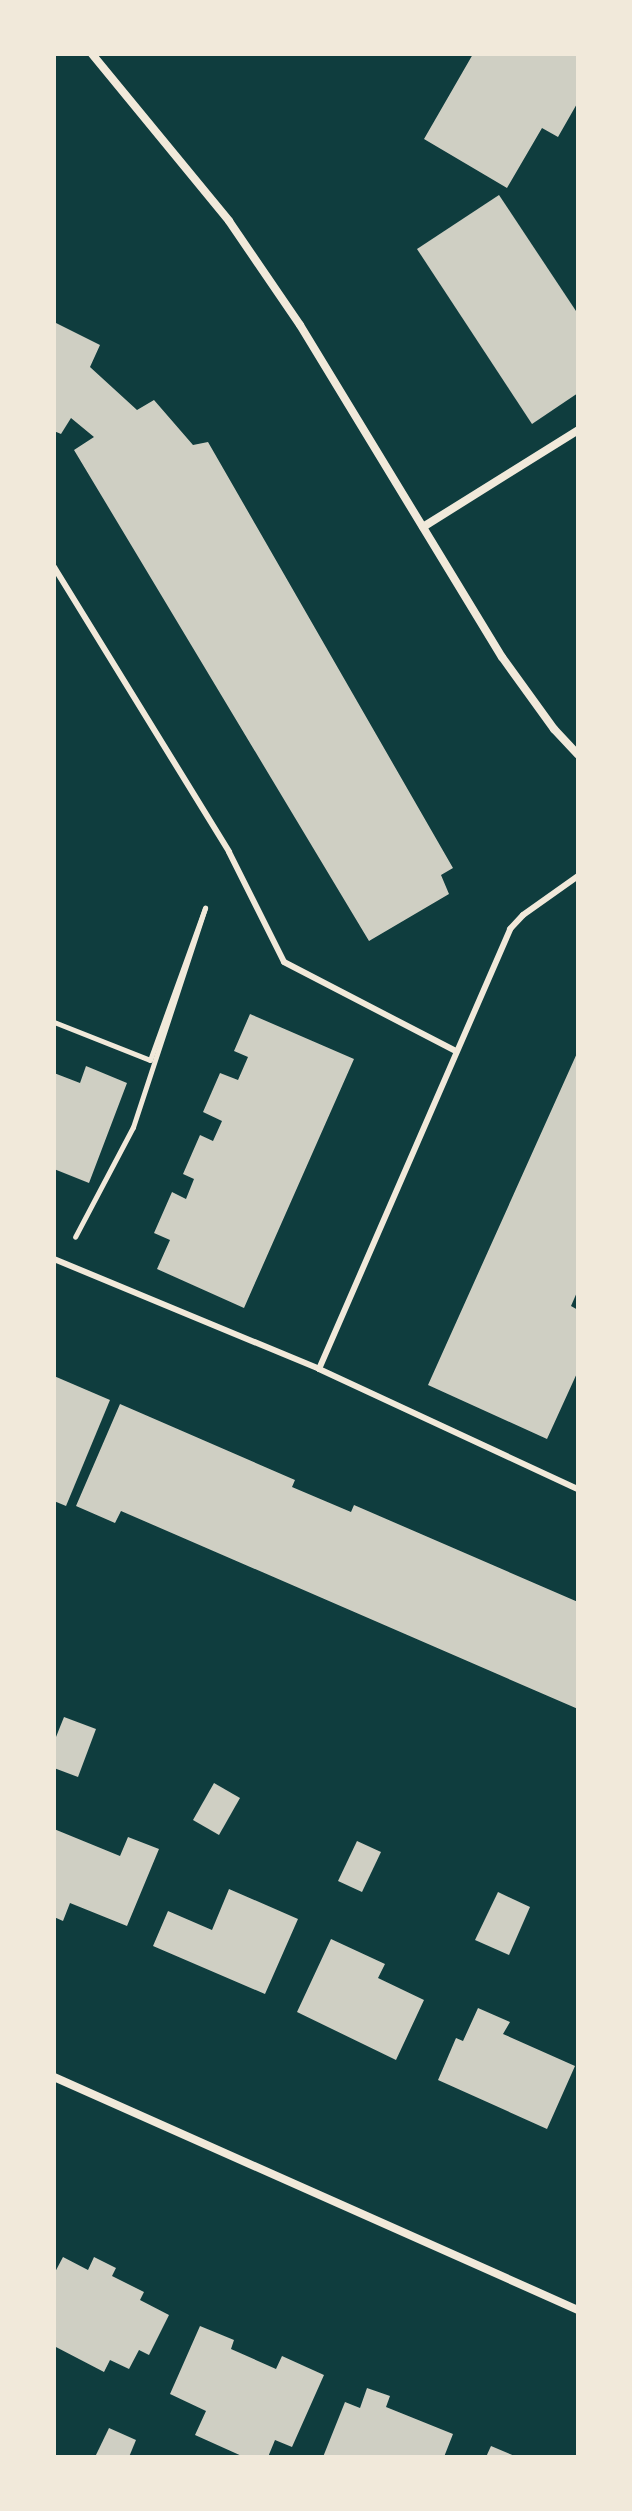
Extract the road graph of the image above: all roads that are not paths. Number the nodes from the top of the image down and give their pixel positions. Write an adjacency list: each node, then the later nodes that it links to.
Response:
1 (92, 54): 3 (street)
2 (578, 430): 3 (street)
3 (423, 527): 5 (street)
4 (54, 567): 7 (lane)
5 (578, 755)
6 (578, 876): 7 (lane)
7 (456, 1051): 9 (lane)
8 (58, 1261): 9 (lane)
9 (319, 1369): 10 (lane)
10 (578, 1489)
11 (54, 2077): 12 (street)
12 (578, 2310)

